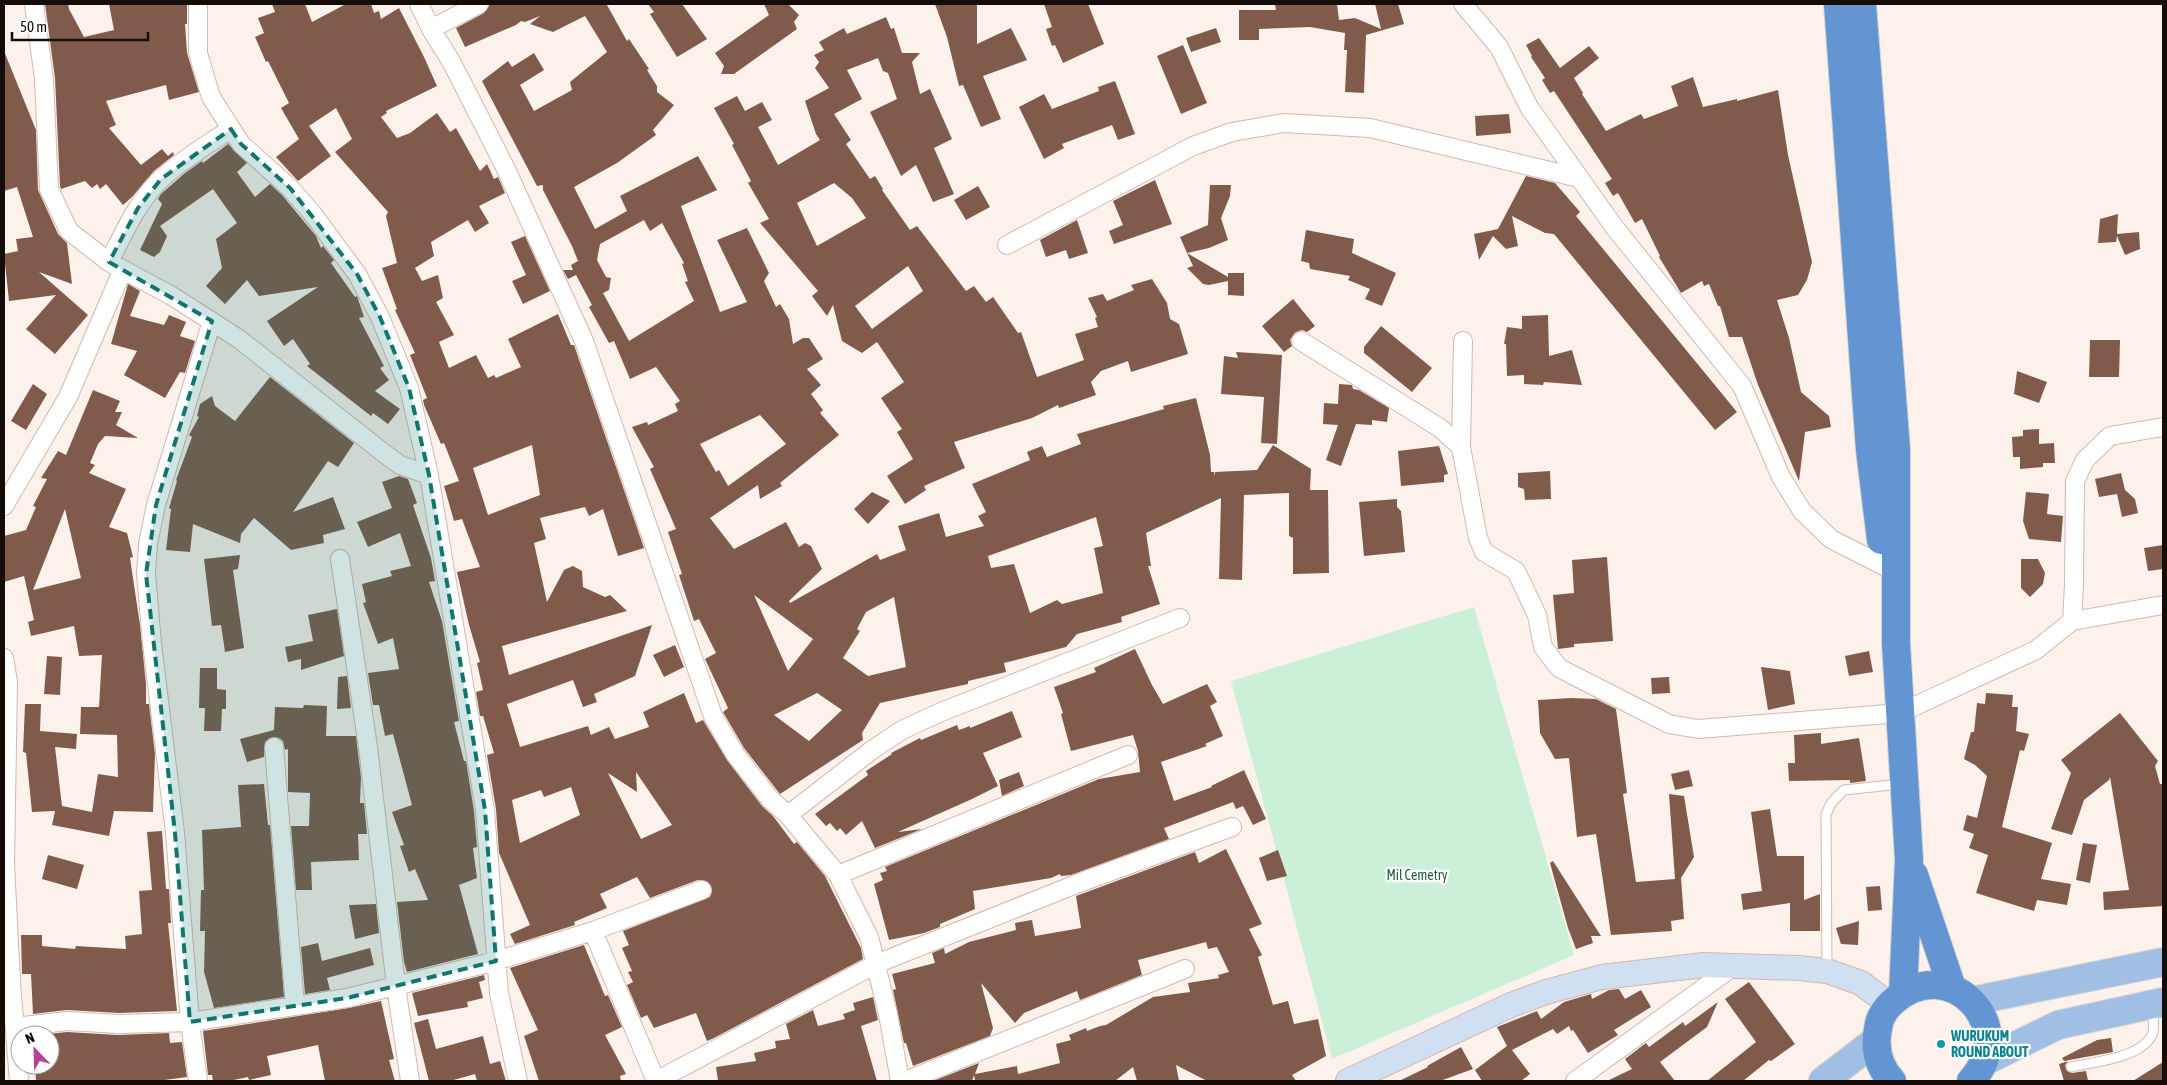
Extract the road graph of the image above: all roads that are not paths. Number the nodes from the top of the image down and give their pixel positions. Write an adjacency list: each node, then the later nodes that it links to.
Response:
1 (34, 4): 12 (street)
2 (198, 4): 9 (street)
3 (418, 4): 8 (street)
4 (479, 4): 8 (street)
5 (1462, 4): 10 (street)
6 (1838, 4): 21 (highway)
7 (1862, 4): 25 (highway)
8 (432, 28): 31 (street)
9 (231, 129): 12 (street); 18 (street)
10 (1579, 178): 11 (street); 21 (street)
11 (1007, 245)
12 (116, 266): 13 (street); 19 (street)
13 (212, 321): 18 (street); 48 (street)
14 (1301, 341): 17 (street)
15 (1462, 341): 17 (street)
16 (2163, 427): 24 (street)
17 (1461, 447): 27 (street)
18 (429, 475): 37 (street)
19 (4, 506)
20 (340, 559): 43 (street)
21 (1884, 566): 25 (highway)
22 (2163, 605): 24 (street)
23 (1180, 618): 31 (street)
24 (2072, 622): 27 (street)
25 (1896, 643): 27 (highway)
26 (4, 658): 49 (street)
27 (1900, 713): 30 (highway)
28 (274, 747): 47 (street)
29 (1128, 755): 34 (street)
30 (1905, 784): 33 (highway); 42 (lane)
31 (788, 815): 34 (street)
32 (1232, 827): 39 (street)
33 (1909, 860): 44 (highway); 45 (highway)
34 (838, 876): 39 (street)
35 (702, 890): 36 (street)
36 (593, 931): 37 (street); 57 (street)
37 (496, 961): 43 (street); 56 (street)
38 (2163, 962): 44 (main road)
39 (876, 964): 57 (street); 58 (street)
40 (1734, 966): 42 (street); 60 (street); 61 (street)
41 (1186, 969): 59 (street)
42 (1827, 971): 45 (street)
43 (396, 986): 47 (street); 55 (street)
44 (1962, 995): 45 (highway); 53 (highway)
45 (1896, 999): 51 (highway)
46 (2158, 1002): 52 (lane); 53 (main road)
47 (295, 1006): 48 (street)
48 (190, 1022): 50 (street); 54 (street)
49 (15, 1025)
50 (32, 1025)
51 (1875, 1041): 62 (main road); 63 (highway)
52 (2071, 1067)
53 (1978, 1071)
54 (198, 1081)
55 (410, 1081)
56 (518, 1081)
57 (656, 1081)
58 (900, 1081)
59 (905, 1081)
60 (1348, 1081)
61 (1576, 1081)
62 (1823, 1081)
63 (1890, 1081)

